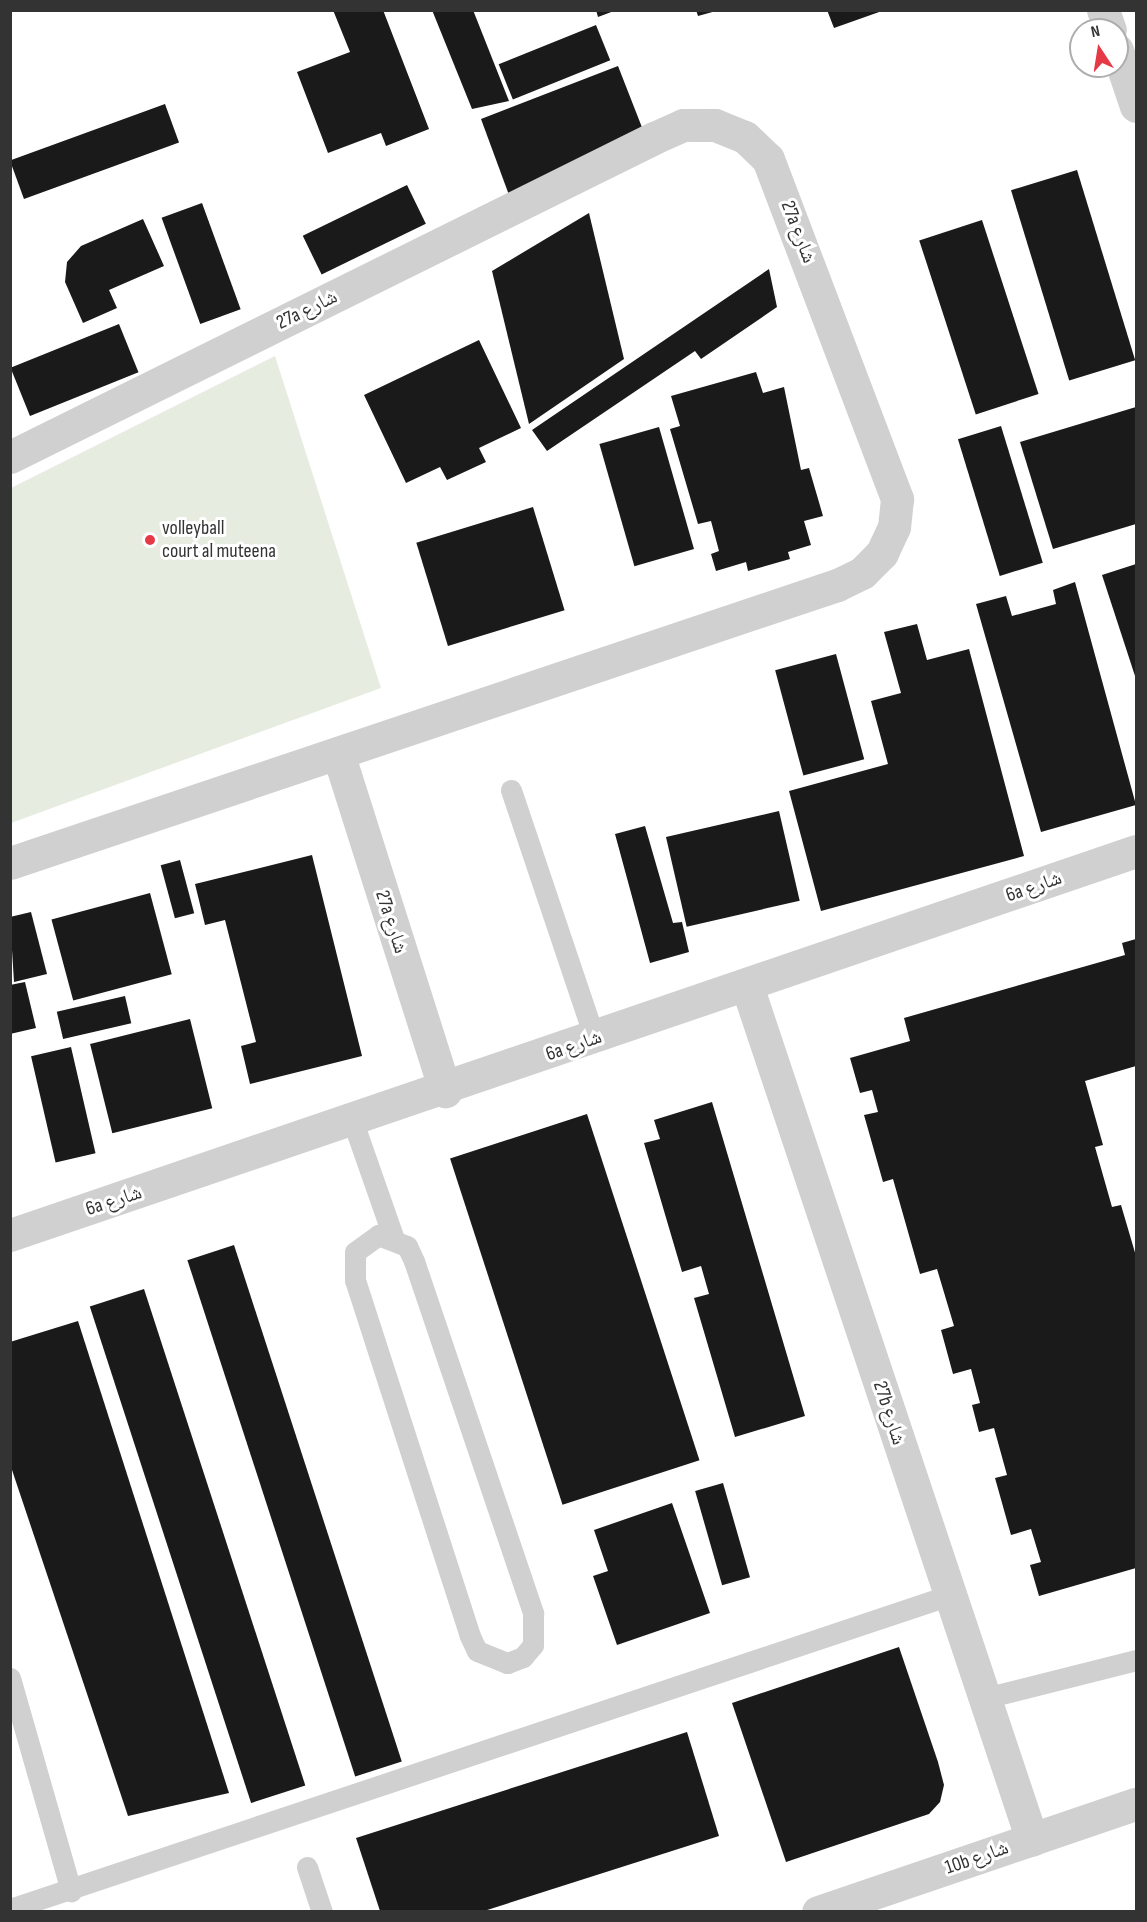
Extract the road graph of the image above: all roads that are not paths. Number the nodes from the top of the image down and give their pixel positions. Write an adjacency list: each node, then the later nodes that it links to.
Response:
1 (1127, 78): 2 (street)
2 (1137, 106)
3 (10, 457): 4 (street, 27a شارع)
4 (338, 753): 7 (street, 27a شارع); 10 (street, 27a شارع)
5 (511, 790): 9 (lane)
6 (1137, 851): 8 (street, 6a شارع)
7 (10, 863)
8 (747, 986): 9 (street, 6a شارع); 14 (street, 27b شارع)
9 (595, 1039): 10 (street, 6a شارع)
10 (445, 1091): 11 (street, 6a شارع)
11 (353, 1122): 12 (street, 6a شارع); 13 (lane)
12 (10, 1235)
13 (393, 1236): 13 (lane)
14 (950, 1595): 17 (street, 27b شارع); 22 (lane)
15 (1137, 1660): 17 (lane)
16 (10, 1678): 18 (lane)
17 (985, 1698): 20 (street, 27b شارع)
18 (15, 1710): 22 (lane)
19 (1137, 1804): 20 (street, 10b شارع)
20 (1032, 1840): 25 (street, 10b شارع)
21 (307, 1867): 24 (lane)
22 (71, 1891): 23 (lane)
23 (10, 1910)
24 (322, 1911)
25 (818, 1911)

